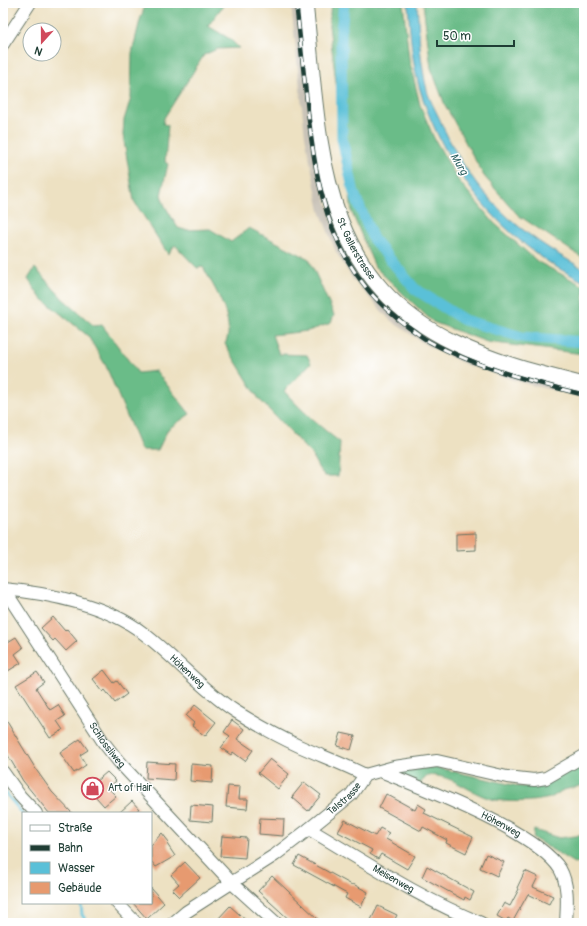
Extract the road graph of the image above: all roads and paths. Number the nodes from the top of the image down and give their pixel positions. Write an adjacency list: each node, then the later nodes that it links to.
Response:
1 (30, 3): 3 (street)
2 (305, 3): 4 (main road, St. Gallerstrasse)
3 (3, 44)
4 (584, 385)
5 (3, 589): 9 (street, Höhenweg); 12 (street, Schlössliweg)
6 (584, 756): 8 (street, Talstrasse)
7 (3, 772): 10 (street)
8 (383, 772): 9 (street, Talstrasse); 18 (street, Höhenweg)
9 (365, 775): 11 (street, Talstrasse)
10 (35, 812)
11 (309, 830): 12 (street, Talstrasse); 17 (street, Meisenweg)
12 (232, 883): 15 (street, Talstrasse); 16 (street, Schlössliweg)
13 (118, 904): 14 (street)
14 (136, 923)
15 (173, 923)
16 (276, 923)
17 (481, 923)
18 (566, 923)

